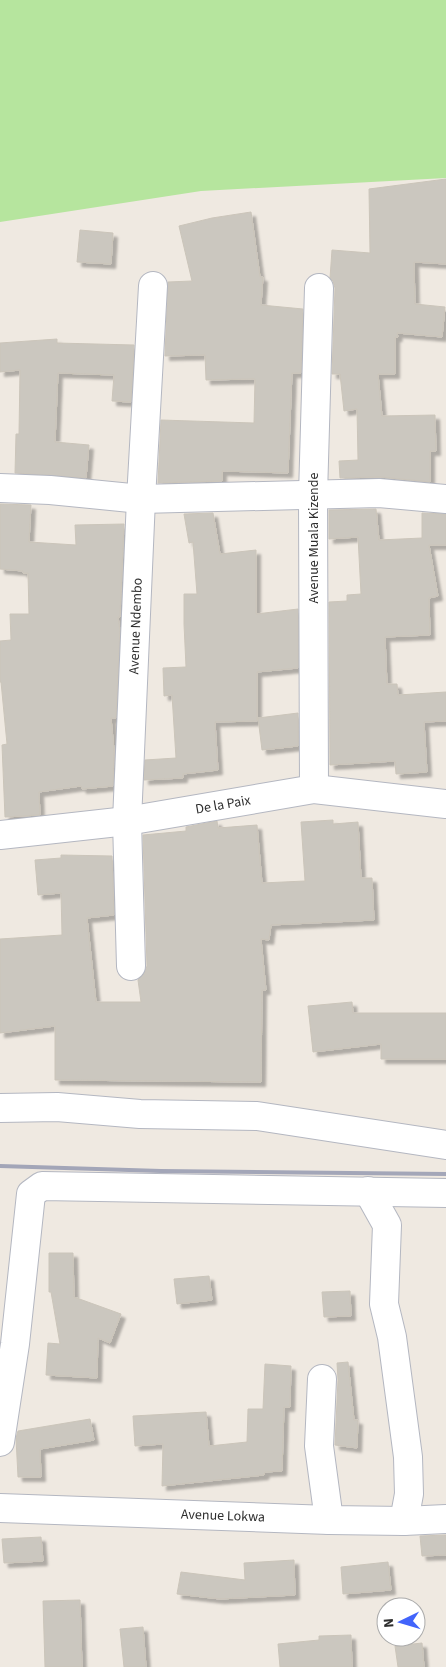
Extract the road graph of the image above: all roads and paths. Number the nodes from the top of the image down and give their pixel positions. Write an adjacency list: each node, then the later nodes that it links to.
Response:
1 (153, 286): 5 (street, Avenue Ndembo)
2 (319, 288): 4 (street, Avenue Muala Kizende)
3 (0, 488): 5 (street)
4 (313, 495): 5 (street); 6 (street); 7 (street, Avenue Muala Kizende)
5 (141, 499): 9 (street, Avenue Ndembo)
6 (446, 499)
7 (314, 789): 8 (street, De la Paix); 9 (street, De la Paix)
8 (446, 804)
9 (127, 821): 10 (street, De la Paix); 11 (street, Avenue Ndembo)
10 (0, 835)
11 (131, 966)
12 (0, 1108): 13 (street)
13 (446, 1145)
14 (368, 1191): 15 (street); 17 (street); 21 (street)
15 (446, 1193)
16 (322, 1379): 20 (street)
17 (0, 1442)
18 (0, 1508): 20 (street, Avenue Lokwa)
19 (446, 1519): 21 (street, Avenue Lokwa)
20 (329, 1520): 21 (street, Avenue Lokwa)
21 (404, 1521)

